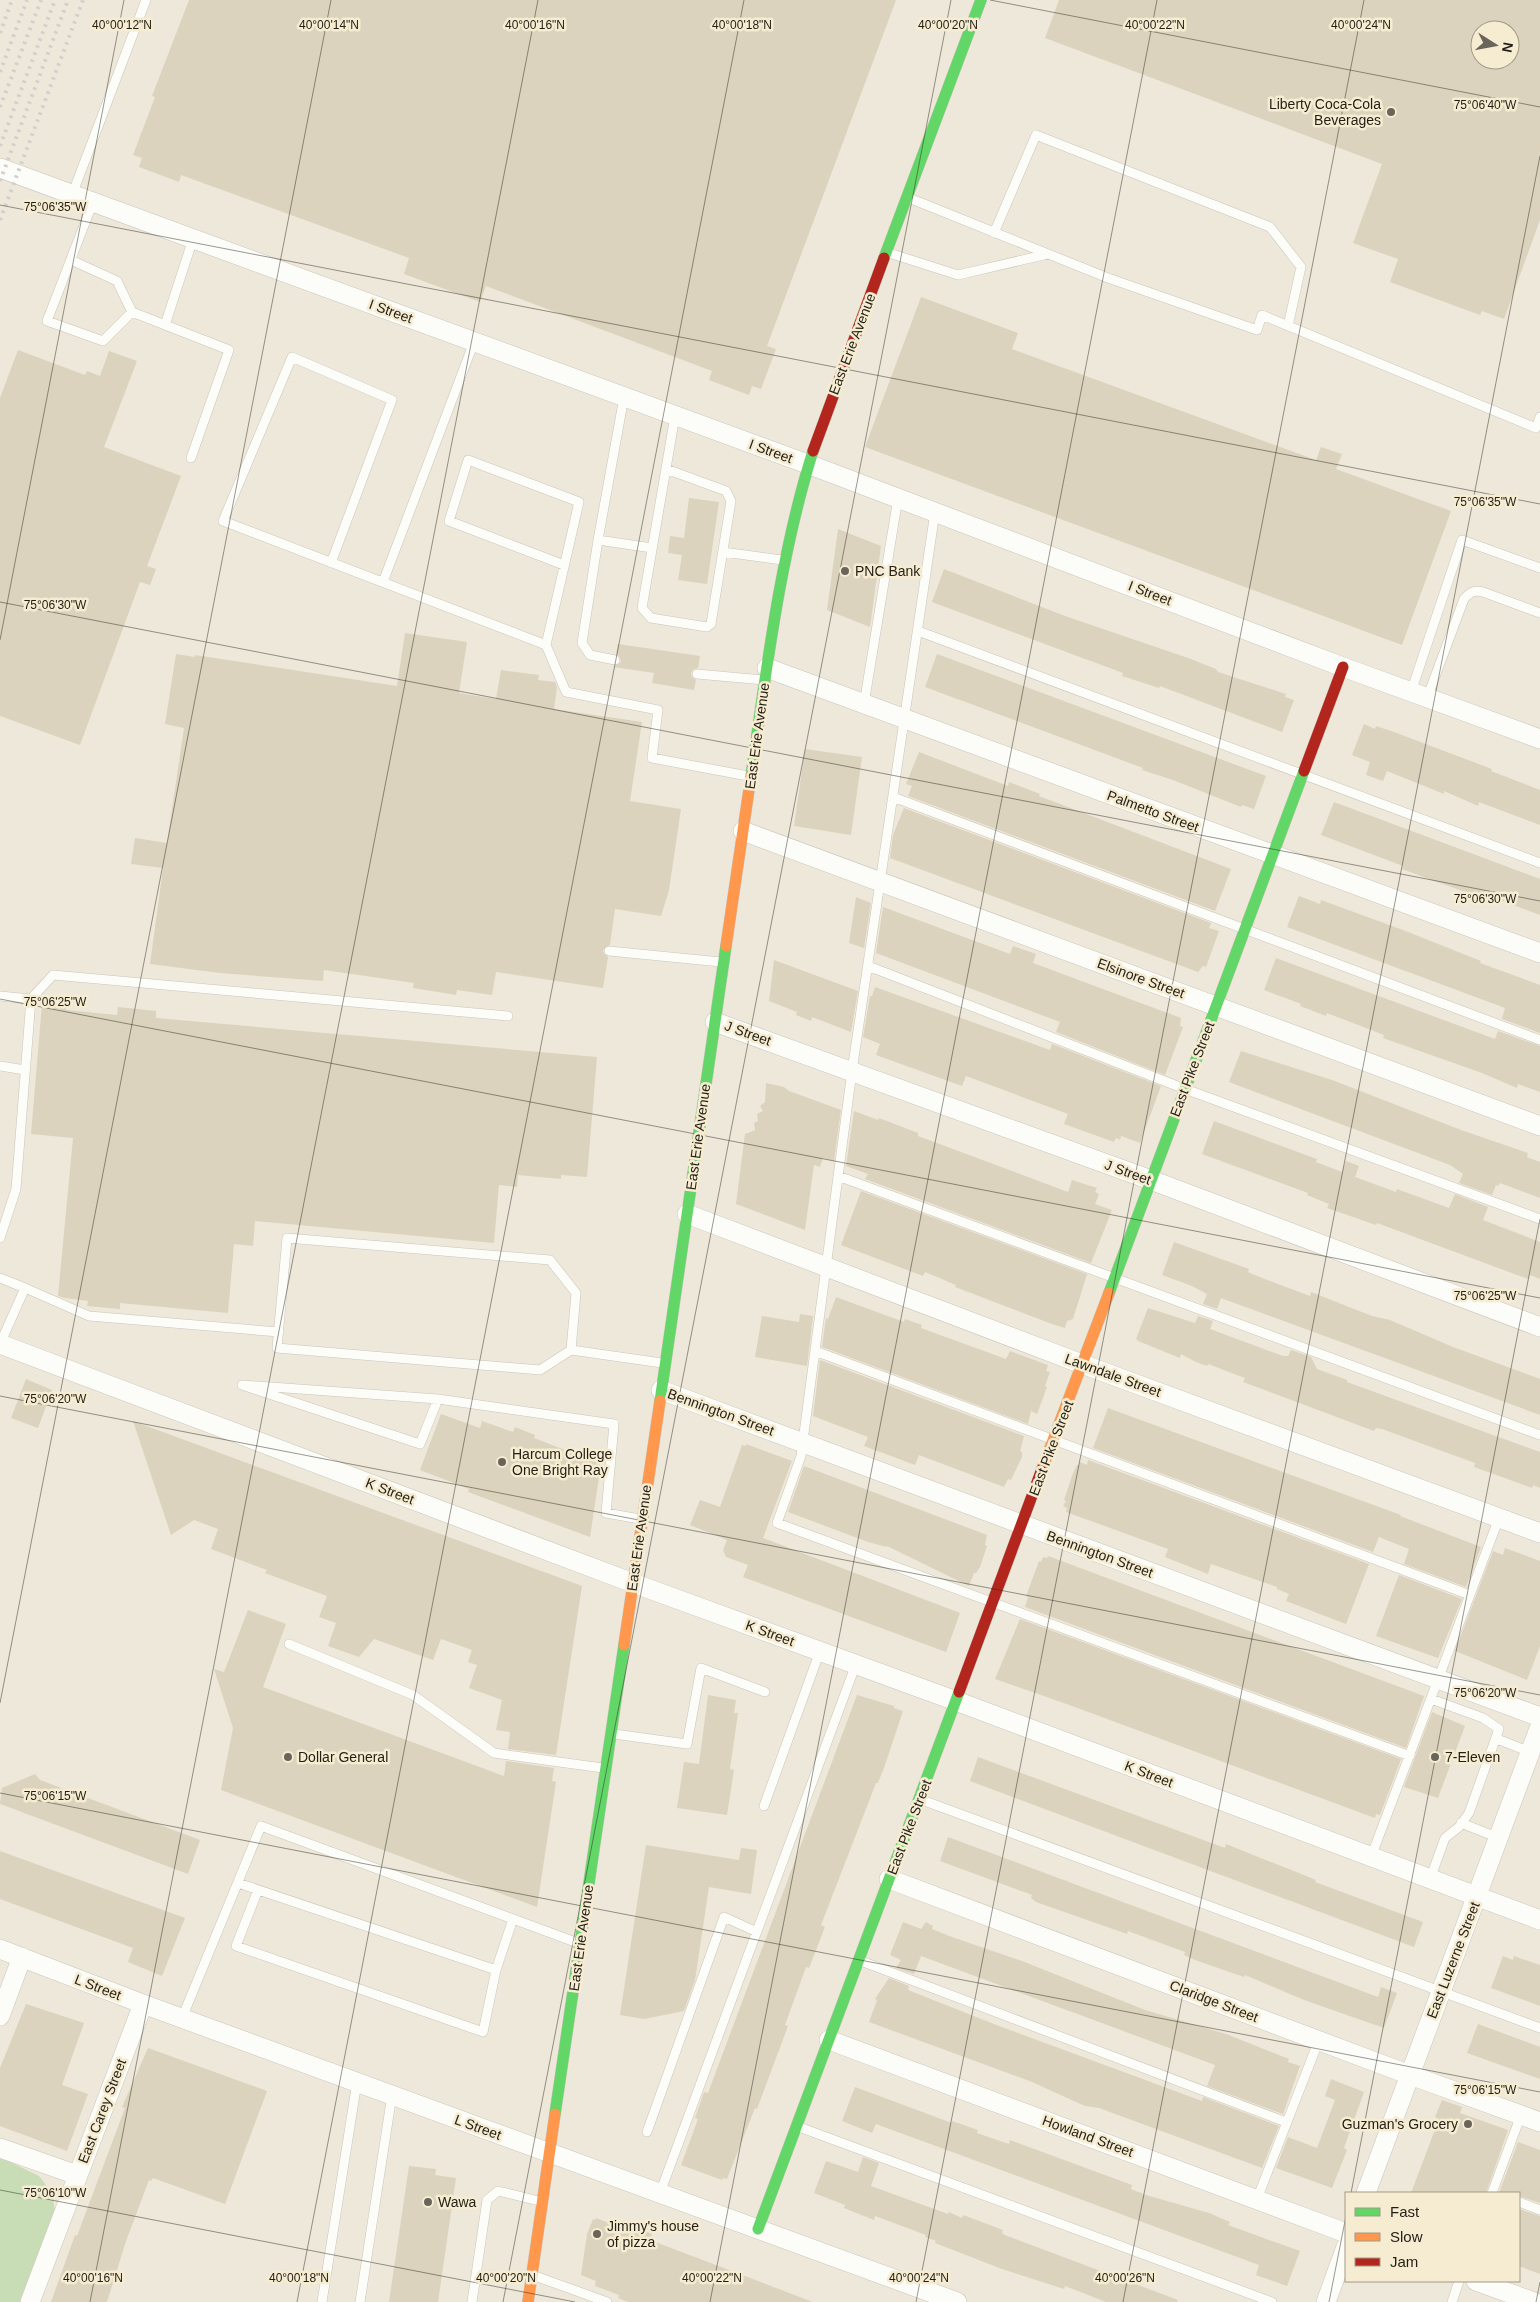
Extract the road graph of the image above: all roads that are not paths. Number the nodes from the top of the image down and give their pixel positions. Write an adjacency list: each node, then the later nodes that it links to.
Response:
1 (146, 0): 4 (lane)
2 (980, 0): 5 (main road, East Erie Avenue)
3 (0, 168): 4 (street, I Street)
4 (72, 195): 6 (street, I Street)
5 (907, 197): 7 (lane); 9 (main road, East Erie Avenue)
6 (93, 202): 8 (street, I Street); 11 (lane)
7 (994, 233): 10 (lane); 14 (lane)
8 (193, 238): 13 (lane); 15 (street, I Street)
9 (886, 252): 10 (lane); 21 (main road, East Erie Avenue)
10 (1048, 254): 14 (lane)
11 (71, 260): 12 (lane); 12 (lane)
12 (132, 312): 13 (lane)
13 (165, 325): 20 (lane)
14 (1288, 326): 19 (lane)
15 (474, 342): 16 (street, I Street); 32 (lane)
16 (624, 397): 17 (street, I Street); 25 (lane)
17 (675, 416): 21 (street, I Street); 22 (lane)
18 (1540, 417): 19 (lane)
19 (1538, 429)
20 (192, 458)
21 (808, 464): 23 (street, I Street); 28 (main road, East Erie Avenue)
22 (666, 469): 26 (lane); 27 (lane)
23 (898, 498): 24 (street, I Street); 41 (lane)
24 (935, 512): 34 (lane); 37 (street, I Street)
25 (598, 540): 26 (lane); 36 (lane)
26 (652, 548): 27 (lane)
27 (723, 552): 28 (lane)
28 (784, 560): 39 (main road, East Erie Avenue)
29 (331, 563): 29 (lane); 32 (lane)
30 (564, 565): 30 (lane); 35 (lane)
31 (1540, 568): 40 (lane)
32 (383, 582): 35 (lane)
33 (1540, 612): 40 (lane)
34 (918, 631): 42 (lane); 44 (lane)
35 (546, 645): 45 (lane)
36 (615, 660)
37 (1343, 667): 40 (street, I Street); 44 (main road, East Pike Street)
38 (697, 674): 39 (lane)
39 (766, 674): 41 (street, Palmetto Street); 45 (main road, East Erie Avenue)
40 (1419, 695): 43 (street, I Street)
41 (864, 704): 42 (street, Palmetto Street)
42 (904, 718): 46 (lane); 48 (street, Palmetto Street)
43 (1540, 739)
44 (1303, 775): 48 (main road, East Pike Street); 49 (lane)
45 (751, 776): 47 (main road, East Erie Avenue)
46 (892, 797): 50 (lane); 51 (lane)
47 (743, 831): 50 (street, Elsinore Street); 54 (main road, East Erie Avenue)
48 (1272, 855): 51 (main road, East Pike Street); 53 (street, Palmetto Street)
49 (1540, 863)
50 (880, 882): 55 (lane); 58 (street, Elsinore Street)
51 (1244, 930): 58 (main road, East Pike Street); 61 (lane)
52 (609, 951): 54 (lane)
53 (1540, 952)
54 (724, 963): 60 (main road, East Erie Avenue)
55 (868, 966): 64 (lane); 65 (lane)
56 (0, 996): 57 (lane)
57 (31, 998): 59 (lane); 63 (lane)
58 (1216, 1006): 65 (main road, East Pike Street); 66 (street, Elsinore Street)
59 (508, 1016)
60 (715, 1022): 64 (street, J Street); 69 (main road, East Erie Avenue)
61 (1540, 1040)
62 (0, 1066): 63 (lane)
63 (25, 1070): 71 (lane)
64 (852, 1071): 67 (lane); 68 (street, J Street)
65 (1184, 1090): 68 (main road, East Pike Street); 70 (lane)
66 (1540, 1126)
67 (838, 1176): 72 (lane); 74 (lane)
68 (1151, 1180): 74 (main road, East Pike Street); 76 (street, J Street)
69 (687, 1214): 72 (street, Lawndale Street); 81 (main road, East Erie Avenue)
70 (1540, 1219)
71 (0, 1238)
72 (826, 1267): 80 (lane); 82 (street, Lawndale Street)
73 (0, 1278): 75 (lane)
74 (1114, 1278): 82 (main road, East Pike Street); 85 (lane)
75 (25, 1288): 77 (lane); 78 (lane)
76 (1540, 1327)
77 (279, 1332): 79 (lane); 79 (lane)
78 (0, 1344): 92 (street, K Street)
79 (571, 1350): 81 (lane)
80 (815, 1351): 86 (lane); 87 (lane)
81 (665, 1364): 83 (main road, East Erie Avenue)
82 (1082, 1364): 86 (main road, East Pike Street); 88 (street, Lawndale Street)
83 (661, 1390): 87 (street, Bennington Street); 89 (main road, East Erie Avenue)
84 (438, 1399): 84 (lane); 89 (lane)
85 (1540, 1435)
86 (1054, 1440): 90 (main road, East Pike Street); 93 (lane)
87 (802, 1443): 90 (street, Bennington Street); 94 (lane)
88 (1499, 1518): 91 (street, Lawndale Street); 93 (lane)
89 (642, 1520): 92 (main road, East Erie Avenue)
90 (1022, 1525): 94 (main road, East Pike Street); 98 (street, Bennington Street)
91 (1540, 1533)
92 (633, 1583): 96 (street, K Street); 104 (main road, East Erie Avenue)
93 (1470, 1595): 98 (lane)
94 (993, 1602): 101 (main road, East Pike Street); 107 (lane)
95 (289, 1644): 108 (lane)
96 (820, 1651): 97 (street, K Street); 110 (lane)
97 (856, 1664): 101 (street, K Street); 121 (lane)
98 (1438, 1679): 100 (lane); 102 (street, Bennington Street)
99 (765, 1692): 104 (lane)
100 (1431, 1699): 105 (lane); 107 (lane)
101 (956, 1701): 109 (main road, East Pike Street); 113 (street, K Street)
102 (1540, 1717)
103 (1540, 1726): 106 (street, East Luzerne Street)
104 (611, 1734): 108 (main road, East Erie Avenue)
105 (1497, 1739): 106 (lane); 111 (lane)
106 (1530, 1752): 112 (street, East Luzerne Street)
107 (1410, 1756): 113 (lane)
108 (606, 1769): 122 (main road, East Erie Avenue)
109 (920, 1799): 114 (main road, East Pike Street); 127 (lane)
110 (764, 1806)
111 (1461, 1823): 112 (lane); 115 (lane)
112 (1499, 1838): 118 (street, East Luzerne Street)
113 (1371, 1857): 115 (street, K Street)
114 (890, 1879): 125 (main road, East Pike Street); 133 (street, Claridge Street)
115 (1430, 1879): 118 (street, K Street)
116 (238, 1883): 117 (lane); 119 (lane); 130 (lane)
117 (258, 1890): 126 (lane); 126 (lane)
118 (1477, 1897): 120 (street, K Street); 127 (street, East Luzerne Street)
119 (513, 1919): 122 (lane); 126 (lane)
120 (1540, 1920)
121 (757, 1932): 141 (lane); 147 (lane)
122 (581, 1943): 143 (main road, East Erie Avenue)
123 (0, 1949): 124 (street, L Street)
124 (22, 1957): 128 (street, L Street); 129 (street)
125 (859, 1960): 132 (main road, East Pike Street); 138 (lane)
126 (496, 1970)
127 (1441, 1991): 131 (lane); 134 (street, East Luzerne Street)
128 (143, 2004): 130 (street, L Street); 144 (street, East Carey Street)
129 (0, 2016)
130 (182, 2018): 135 (street, L Street)
131 (1540, 2028)
132 (829, 2040): 140 (main road, East Pike Street); 148 (street, Howland Street)
133 (1319, 2040): 134 (street, Claridge Street); 138 (lane)
134 (1410, 2075): 137 (street, Claridge Street); 145 (street, East Luzerne Street)
135 (357, 2082): 136 (street, L Street); 159 (lane)
136 (392, 2095): 143 (street, L Street); 160 (lane)
137 (1521, 2115): 139 (street, Claridge Street); 146 (lane)
138 (1286, 2122): 148 (lane)
139 (1540, 2122)
140 (797, 2126): 152 (main road, East Pike Street); 165 (lane)
141 (647, 2132)
142 (0, 2148): 144 (street)
143 (550, 2153): 147 (street, L Street); 149 (main road, East Erie Avenue)
144 (78, 2175): 158 (street, East Carey Street)
145 (1366, 2192)
146 (1493, 2192)
147 (660, 2193): 152 (street, L Street)
148 (1256, 2199): 153 (street, Howland Street)
149 (543, 2202): 155 (main road, East Erie Avenue); 161 (lane)
150 (1520, 2202): 151 (lane)
151 (1540, 2210)
152 (758, 2229): 164 (street, L Street)
153 (1345, 2233)
154 (1345, 2250): 166 (street)
155 (532, 2275): 162 (main road, East Erie Avenue); 163 (lane)
156 (1460, 2282): 167 (lane)
157 (1479, 2282): 168 (street)
158 (30, 2302)
159 (322, 2302)
160 (360, 2302)
161 (472, 2302)
162 (528, 2302)
163 (607, 2302)
164 (957, 2302)
165 (1272, 2302)
166 (1326, 2302)
167 (1452, 2302)
168 (1534, 2302)

